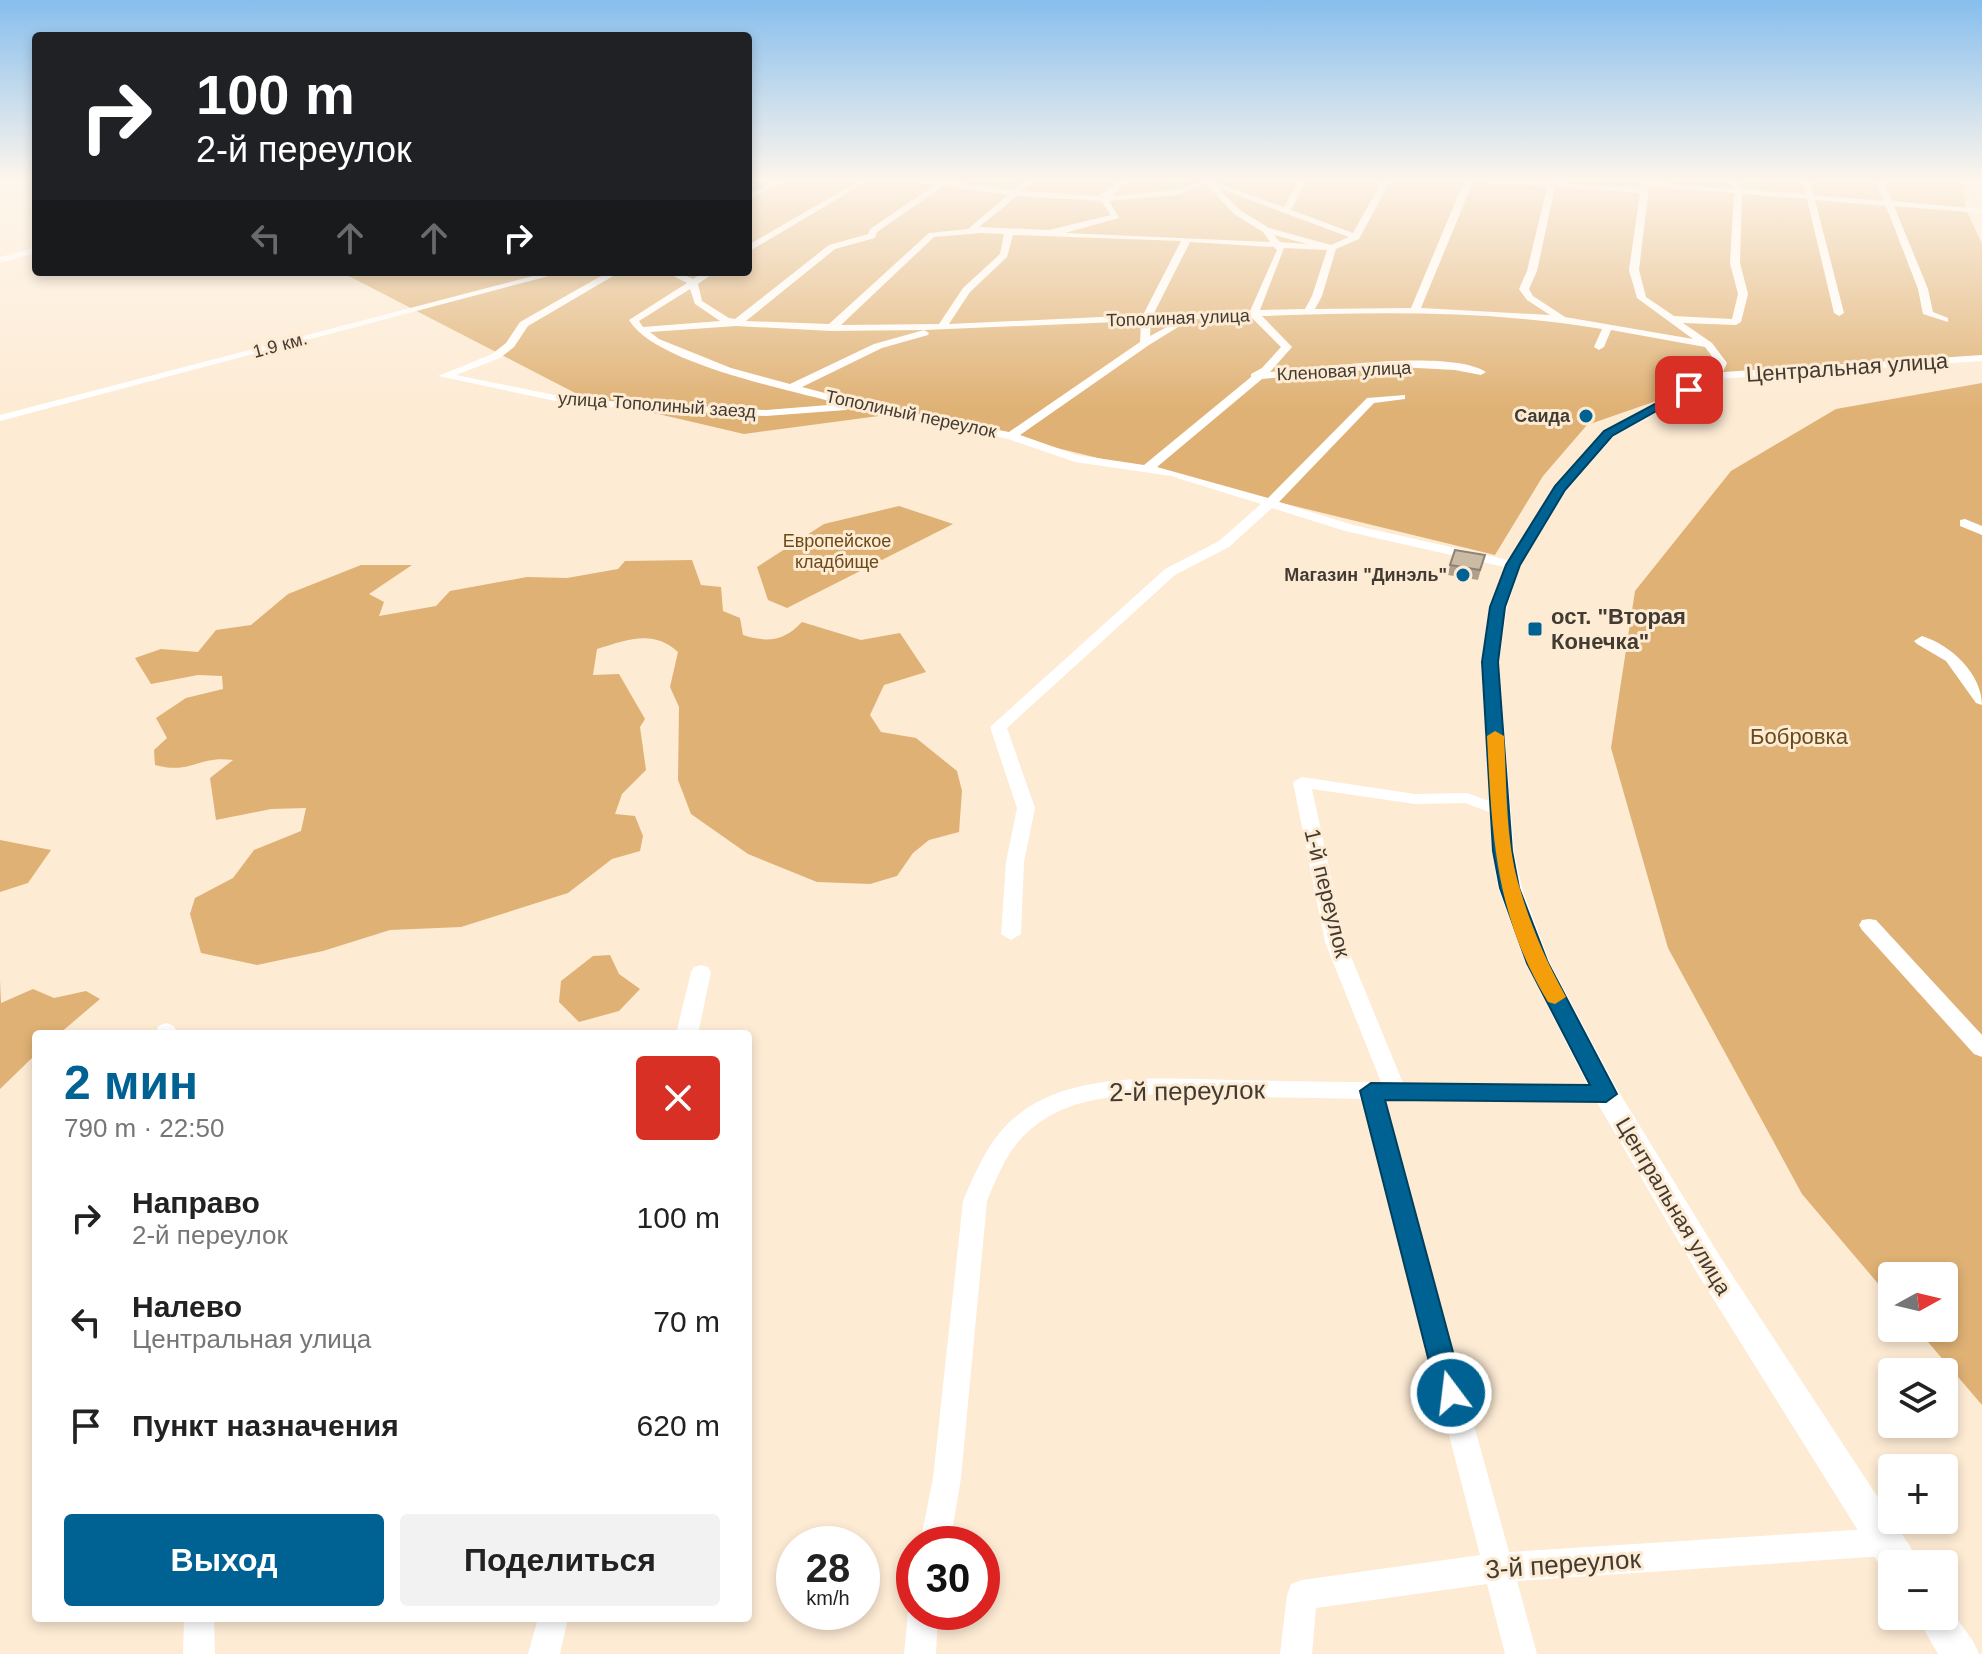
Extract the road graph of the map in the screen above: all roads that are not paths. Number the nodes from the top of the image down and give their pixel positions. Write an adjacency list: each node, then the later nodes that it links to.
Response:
1 (821, 256): 27 (street)
2 (909, 256): 30 (street)
3 (1003, 256): 29 (street)
4 (1178, 256): 23 (street)
5 (1279, 256): 21 (street)
6 (1329, 256): 19 (street)
7 (1438, 256): 18 (street)
8 (1535, 256): 24 (street)
9 (1636, 256): 25 (street)
10 (1735, 256): 25 (street)
11 (1826, 256): 20 (street)
12 (1910, 256): 26 (street)
13 (544, 276): 43 (street, 1.9 км.)
14 (608, 276): 42 (street, улица Тополиный заезд)
15 (680, 276): 17 (street, Тополиная улица)
16 (703, 276): 17 (street)
17 (693, 282): 27 (street, Тополиная улица); 31 (street)
18 (1415, 311): 19 (street, Тополиная улица); 24 (street, Тополиная улица)
19 (1308, 312): 21 (street, Тополиная улица)
20 (1839, 313)
21 (1255, 315): 22 (street, Тополиная улица); 38 (street)
22 (1193, 316): 23 (street, Тополиная улица); 32 (street, Тополиный переулок)
23 (1146, 319): 29 (street, Тополиная улица); 32 (street)
24 (1562, 319): 28 (street, Тополиная улица)
25 (1670, 319): 33 (street)
26 (1944, 320)
27 (737, 323): 30 (street, Тополиная улица); 31 (street)
28 (1608, 326): 33 (street, Тополиная улица); 35 (street)
29 (942, 327): 30 (street, Тополиная улица); 34 (street, Тополиный переулок)
30 (831, 328): 34 (street)
31 (640, 330): 40 (street, Тополиный переулок)
32 (1145, 343): 44 (street, Тополиный переулок)
33 (1708, 345): 39 (street)
34 (878, 346): 40 (street, Тополиный переулок)
35 (1599, 347)
36 (1982, 358): 39 (street, Центральная улица)
37 (1481, 372): 38 (street, Кленовая улица)
38 (1255, 376): 45 (street)
39 (1716, 376): 49 (street, Центральная улица)
40 (792, 387): 42 (street, Тополиный переулок)
41 (1401, 397): 46 (street, Кленовая улица)
42 (873, 409): 44 (street, Тополиный переулок)
43 (0, 418)
44 (1011, 436): 45 (street)
45 (1148, 468): 46 (street)
46 (1268, 501): 49 (street); 54 (street)
47 (1965, 523): 48 (street)
48 (1982, 531)
49 (1513, 565): 52 (street, Центральная улица)
50 (1922, 641): 51 (street)
51 (1982, 700)
52 (1500, 811): 58 (street, 1-й переулок); 59 (street, Центральная улица)
53 (1869, 925): 57 (street)
54 (1011, 934)
55 (701, 972): 56 (street)
56 (688, 1030)
57 (1982, 1049)
58 (1384, 1092): 59 (street, 2-й переулок); 60 (street, 2-й переулок); 63 (street, 1-й переулок)
59 (1606, 1094): 61 (street, Центральная улица)
60 (938, 1526)
61 (1891, 1550)
62 (1878, 1554): 63 (street, 3-й переулок)
63 (1496, 1568): 71 (street, 3-й переулок); 72 (street, 1-й переулок)
64 (199, 1622): 68 (street)
65 (552, 1622): 69 (street)
66 (922, 1630): 70 (street)
67 (1944, 1630): 73 (street)
68 (199, 1654)
69 (544, 1654)
70 (920, 1654)
71 (1296, 1654)
72 (1521, 1654)
73 (1960, 1654)

